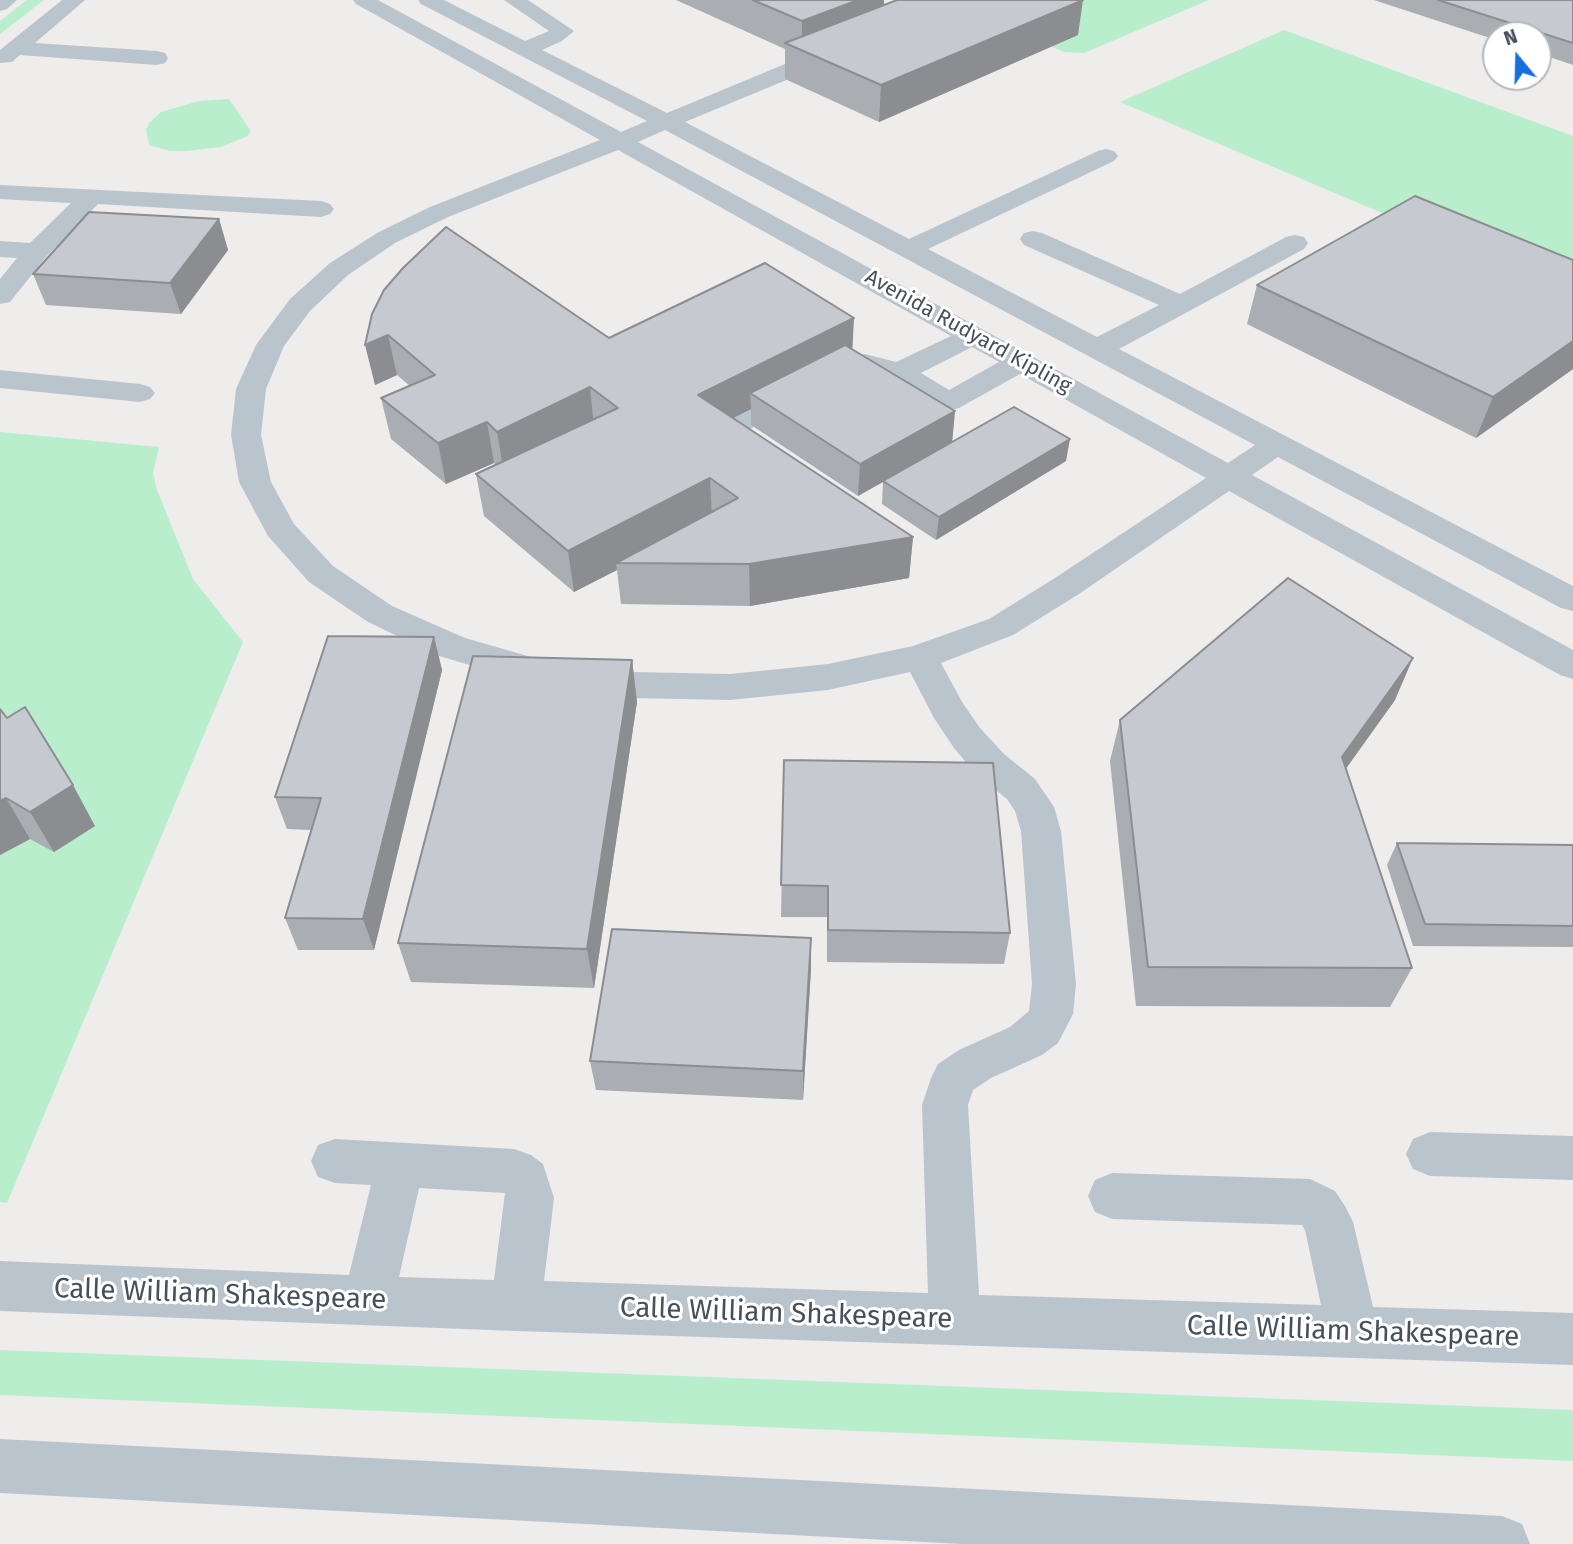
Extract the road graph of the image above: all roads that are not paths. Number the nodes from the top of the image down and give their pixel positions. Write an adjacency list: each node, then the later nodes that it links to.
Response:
1 (7, 0): 6 (street)
2 (75, 0): 9 (street)
3 (363, 0): 12 (street, Avenida Rudyard Kipling)
4 (428, 0): 8 (street, Avenida Rudyard Kipling)
5 (514, 0): 8 (street)
6 (0, 5)
7 (854, 43): 11 (street)
8 (524, 49): 11 (street, Avenida Rudyard Kipling)
9 (7, 54): 10 (street)
10 (157, 58)
11 (667, 122): 12 (street); 20 (street, Avenida Rudyard Kipling)
12 (622, 140): 24 (street, Avenida Rudyard Kipling); 34 (street)
13 (1106, 156): 20 (street)
14 (0, 192): 15 (street)
15 (92, 196): 16 (street); 21 (street)
16 (321, 209)
17 (1033, 239): 23 (street)
18 (1295, 243): 23 (street)
19 (0, 249): 21 (street)
20 (908, 249): 25 (street, Avenida Rudyard Kipling)
21 (37, 251): 22 (street)
22 (0, 296)
23 (1180, 304): 25 (street)
24 (975, 335): 26 (street, Avenida Rudyard Kipling); 27 (street)
25 (1097, 349): 30 (street, Avenida Rudyard Kipling)
26 (1022, 361): 27 (street); 32 (street, Avenida Rudyard Kipling)
27 (900, 372): 31 (street)
28 (0, 379): 29 (street)
29 (140, 393)
30 (1277, 444): 32 (street); 33 (street, Avenida Rudyard Kipling)
31 (786, 474)
32 (1229, 476): 34 (street); 35 (street, Avenida Rudyard Kipling)
33 (1573, 600)
34 (919, 657): 44 (street)
35 (1573, 666)
36 (1430, 1154): 37 (street)
37 (1573, 1158)
38 (335, 1161): 39 (street)
39 (400, 1164): 42 (street); 43 (street)
40 (1112, 1196): 45 (street)
41 (0, 1286): 42 (street, Calle William Shakespeare)
42 (368, 1301): 43 (street, Calle William Shakespeare)
43 (516, 1306): 44 (street, Calle William Shakespeare)
44 (955, 1320): 45 (street, Calle William Shakespeare)
45 (1353, 1332): 46 (street, Calle William Shakespeare)
46 (1573, 1339)
47 (0, 1466): 48 (street)
48 (1391, 1541): 49 (street)
49 (1502, 1544)

